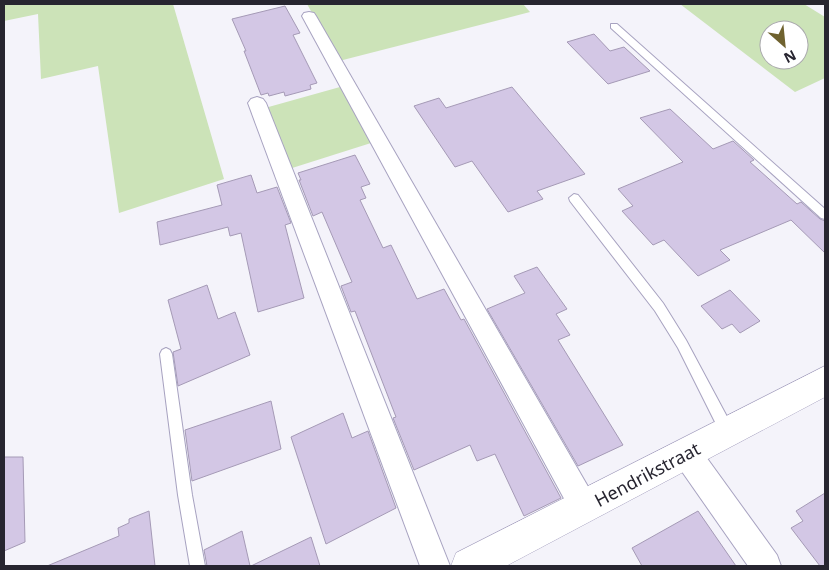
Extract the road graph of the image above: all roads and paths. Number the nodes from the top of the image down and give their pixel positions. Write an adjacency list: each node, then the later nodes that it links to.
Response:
1 (309, 16): 10 (street)
2 (614, 26): 5 (lane)
3 (257, 103): 12 (street)
4 (574, 198): 8 (lane)
5 (825, 215)
6 (166, 354): 11 (lane)
7 (825, 381): 8 (street, Hendrikstraat)
8 (727, 431): 9 (street, Hendrikstraat)
9 (686, 453): 10 (street, Hendrikstraat); 14 (street)
10 (584, 507): 13 (street, Hendrikstraat)
11 (198, 566)
12 (435, 566)
13 (469, 566)
14 (766, 566)

